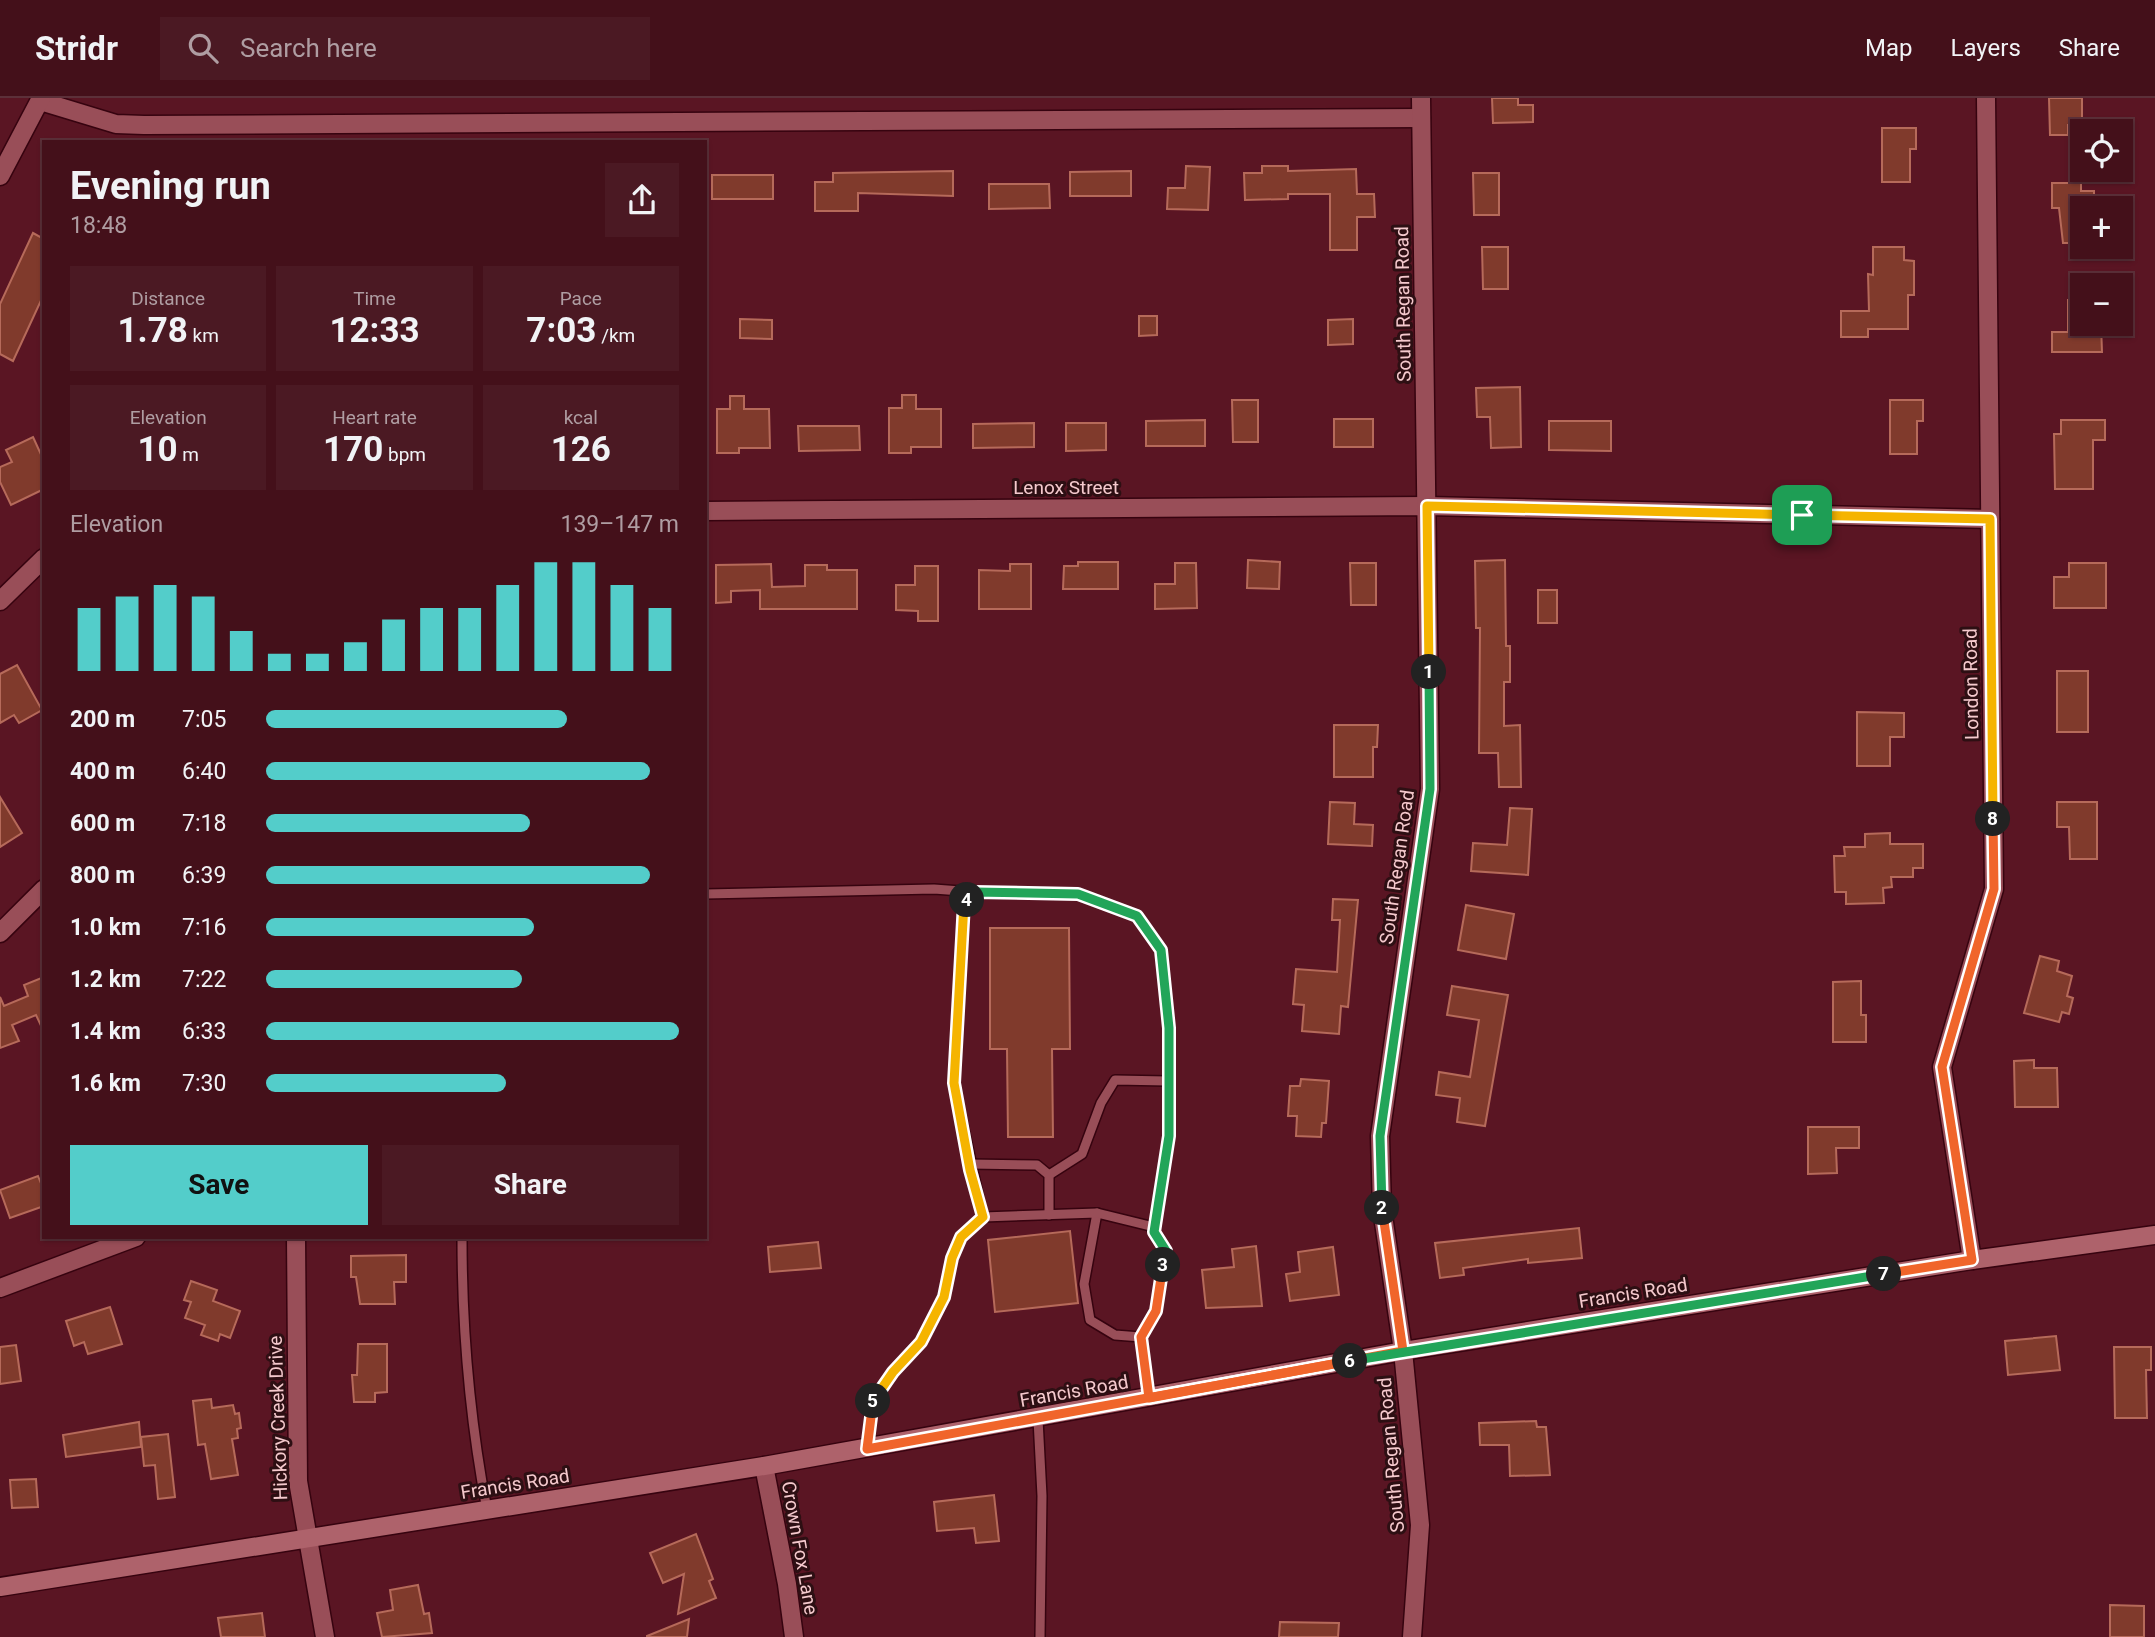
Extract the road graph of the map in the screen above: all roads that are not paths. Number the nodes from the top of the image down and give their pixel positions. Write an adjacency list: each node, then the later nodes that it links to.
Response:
1 (1421, 98): 4 (street, South Regan Road)
2 (1986, 98): 10 (street, London Road)
3 (40, 99): 5 (street); 7 (street)
4 (1421, 118): 5 (street); 8 (street, South Regan Road)
5 (292, 123): 6 (street)
6 (292, 140)
7 (0, 176)
8 (1427, 506): 9 (street, Lenox Street); 10 (street, Lenox Street); 31 (street, South Regan Road)
9 (707, 511)
10 (1990, 519): 28 (street, London Road)
11 (42, 560): 12 (street)
12 (0, 601)
13 (42, 890): 16 (street)
14 (974, 892): 15 (lane); 17 (lane); 18 (lane)
15 (707, 894)
16 (0, 933)
17 (1167, 1081): 19 (lane); 23 (lane)
18 (969, 1164): 19 (lane); 22 (lane)
19 (1049, 1175): 21 (lane)
20 (1097, 1213): 21 (lane); 23 (lane); 30 (lane)
21 (1049, 1215): 22 (lane)
22 (983, 1217): 34 (lane)
23 (1154, 1232): 30 (lane)
24 (2155, 1235): 28 (street, Francis Road)
25 (131, 1239): 29 (street)
26 (296, 1239): 37 (street, Hickory Creek Drive)
27 (462, 1239): 36 (lane)
28 (1972, 1260): 31 (street, Francis Road)
29 (0, 1288)
30 (1141, 1337): 32 (lane)
31 (1403, 1351): 32 (street, Francis Road); 42 (street, South Regan Road)
32 (1149, 1398): 33 (street, Francis Road)
33 (1038, 1419): 34 (street, Francis Road); 41 (lane)
34 (867, 1449): 35 (street, Francis Road)
35 (764, 1466): 36 (street, Francis Road); 40 (street, Crown Fox Lane)
36 (488, 1510): 37 (street, Francis Road)
37 (306, 1538): 38 (street, Francis Road); 39 (street, Hickory Creek Drive)
38 (0, 1587)
39 (325, 1637)
40 (793, 1637)
41 (1040, 1637)
42 (1412, 1637)

